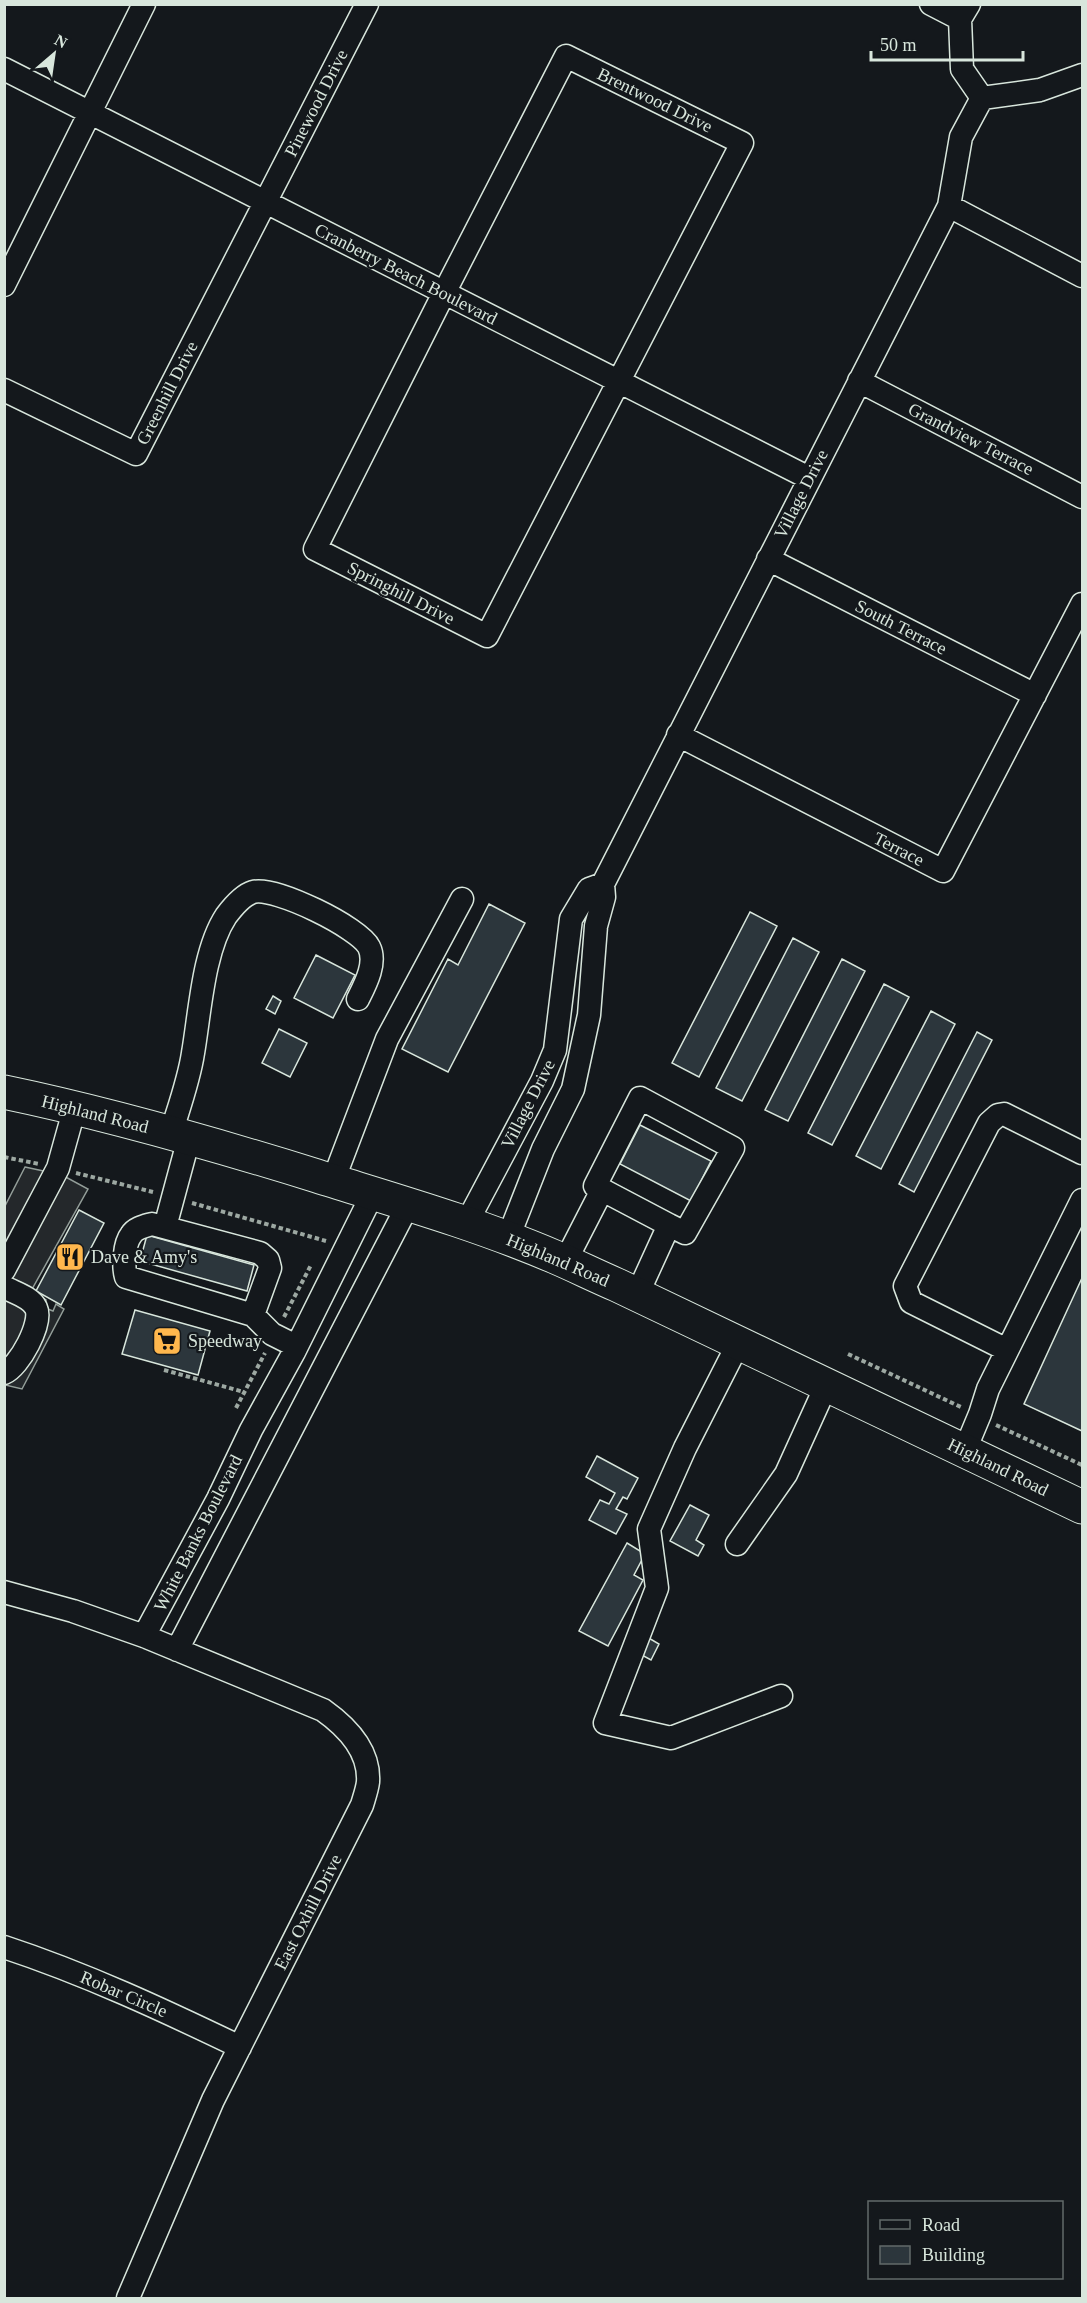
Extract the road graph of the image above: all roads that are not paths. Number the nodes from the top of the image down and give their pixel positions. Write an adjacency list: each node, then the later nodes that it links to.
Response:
1 (144, 4): 8 (street)
2 (367, 4): 9 (street, Pinewood Drive)
3 (931, 4): 4 (street)
4 (964, 12): 7 (street)
5 (4, 69): 8 (street, Cranberry Beach Boulevard)
6 (1083, 75): 7 (street)
7 (982, 98): 10 (street, Village Drive)
8 (90, 112): 9 (street, Cranberry Beach Boulevard); 12 (street)
9 (265, 201): 13 (street, Cranberry Beach Boulevard); 16 (street, Greenhill Drive)
10 (949, 206): 11 (street); 14 (street, Village Drive)
11 (1083, 276)
12 (4, 285)
13 (444, 292): 15 (street, Cranberry Beach Boulevard); 15 (street, Brentwood Drive); 15 (street, Springhill Drive)
14 (859, 381): 17 (street, Village Drive); 18 (street, Grandview Terrace)
15 (620, 382): 17 (street, Cranberry Beach Boulevard)
16 (4, 390)
17 (809, 478): 19 (street, Village Drive)
18 (1083, 497)
19 (768, 559): 21 (street, South Terrace); 22 (street, Village Drive)
20 (1083, 604): 21 (street)
21 (1035, 695): 22 (street, Terrace)
22 (678, 735): 23 (street, Village Drive)
23 (603, 884): 35 (street, Village Drive); 38 (street, Village Drive)
24 (462, 898): 30 (street)
25 (358, 999): 28 (street)
26 (4, 1092): 27 (highway, Highland Road)
27 (75, 1107): 28 (highway, Highland Road); 40 (street)
28 (180, 1135): 30 (highway, Highland Road); 37 (street)
29 (1083, 1153): 46 (street)
30 (333, 1181): 32 (highway, Highland Road)
31 (602, 1190): 36 (street); 36 (street); 39 (street)
32 (373, 1193): 34 (highway, Highland Road); 45 (street, White Banks Boulevard)
33 (1083, 1200): 46 (street)
34 (408, 1205): 35 (highway, Highland Road); 47 (street, White Banks Boulevard)
35 (466, 1224): 38 (highway, Highland Road)
36 (669, 1225): 42 (street)
37 (165, 1227): 43 (street); 43 (street)
38 (508, 1238): 39 (highway, Highland Road)
39 (566, 1262): 42 (highway, Highland Road)
40 (4, 1270)
41 (4, 1287): 48 (street)
42 (637, 1295): 44 (highway, Highland Road)
43 (253, 1315): 45 (street)
44 (739, 1342): 49 (highway, Highland Road); 58 (street)
45 (295, 1349): 47 (street); 50 (street, White Banks Boulevard)
46 (1007, 1350): 52 (street)
47 (324, 1367): 51 (street, White Banks Boulevard)
48 (4, 1373)
49 (826, 1386): 52 (highway, Highland Road); 54 (street)
50 (250, 1430): 51 (street); 56 (street, White Banks Boulevard)
51 (283, 1446): 57 (street, White Banks Boulevard)
52 (965, 1450): 53 (highway, Highland Road)
53 (1083, 1507)
54 (737, 1544)
55 (4, 1592): 56 (street, East Oxhill Drive)
56 (144, 1636): 57 (street, East Oxhill Drive)
57 (177, 1650): 60 (street, East Oxhill Drive)
58 (781, 1696)
59 (4, 1947): 60 (street, Robar Circle)
60 (240, 2047): 61 (street, East Oxhill Drive)
61 (128, 2298)

